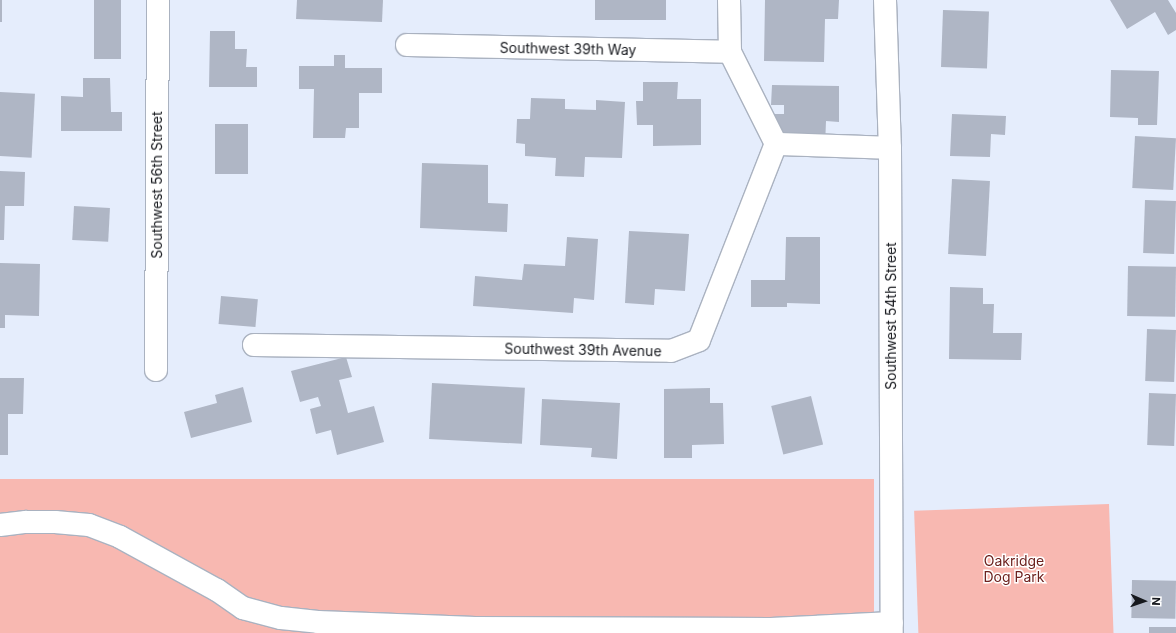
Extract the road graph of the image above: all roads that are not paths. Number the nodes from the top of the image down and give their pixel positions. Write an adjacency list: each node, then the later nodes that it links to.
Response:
1 (158, 0): 9 (street, Southwest 56th Street)
2 (729, 0): 5 (street)
3 (885, 0): 7 (street, Southwest 54th Street)
4 (407, 45): 5 (street, Southwest 39th Way)
5 (730, 52): 6 (street)
6 (776, 144): 7 (street); 8 (street, Southwest 39th Avenue)
7 (890, 148): 11 (street, Southwest 54th Street)
8 (254, 345)
9 (156, 370)
10 (0, 526): 11 (street)
11 (892, 628)

